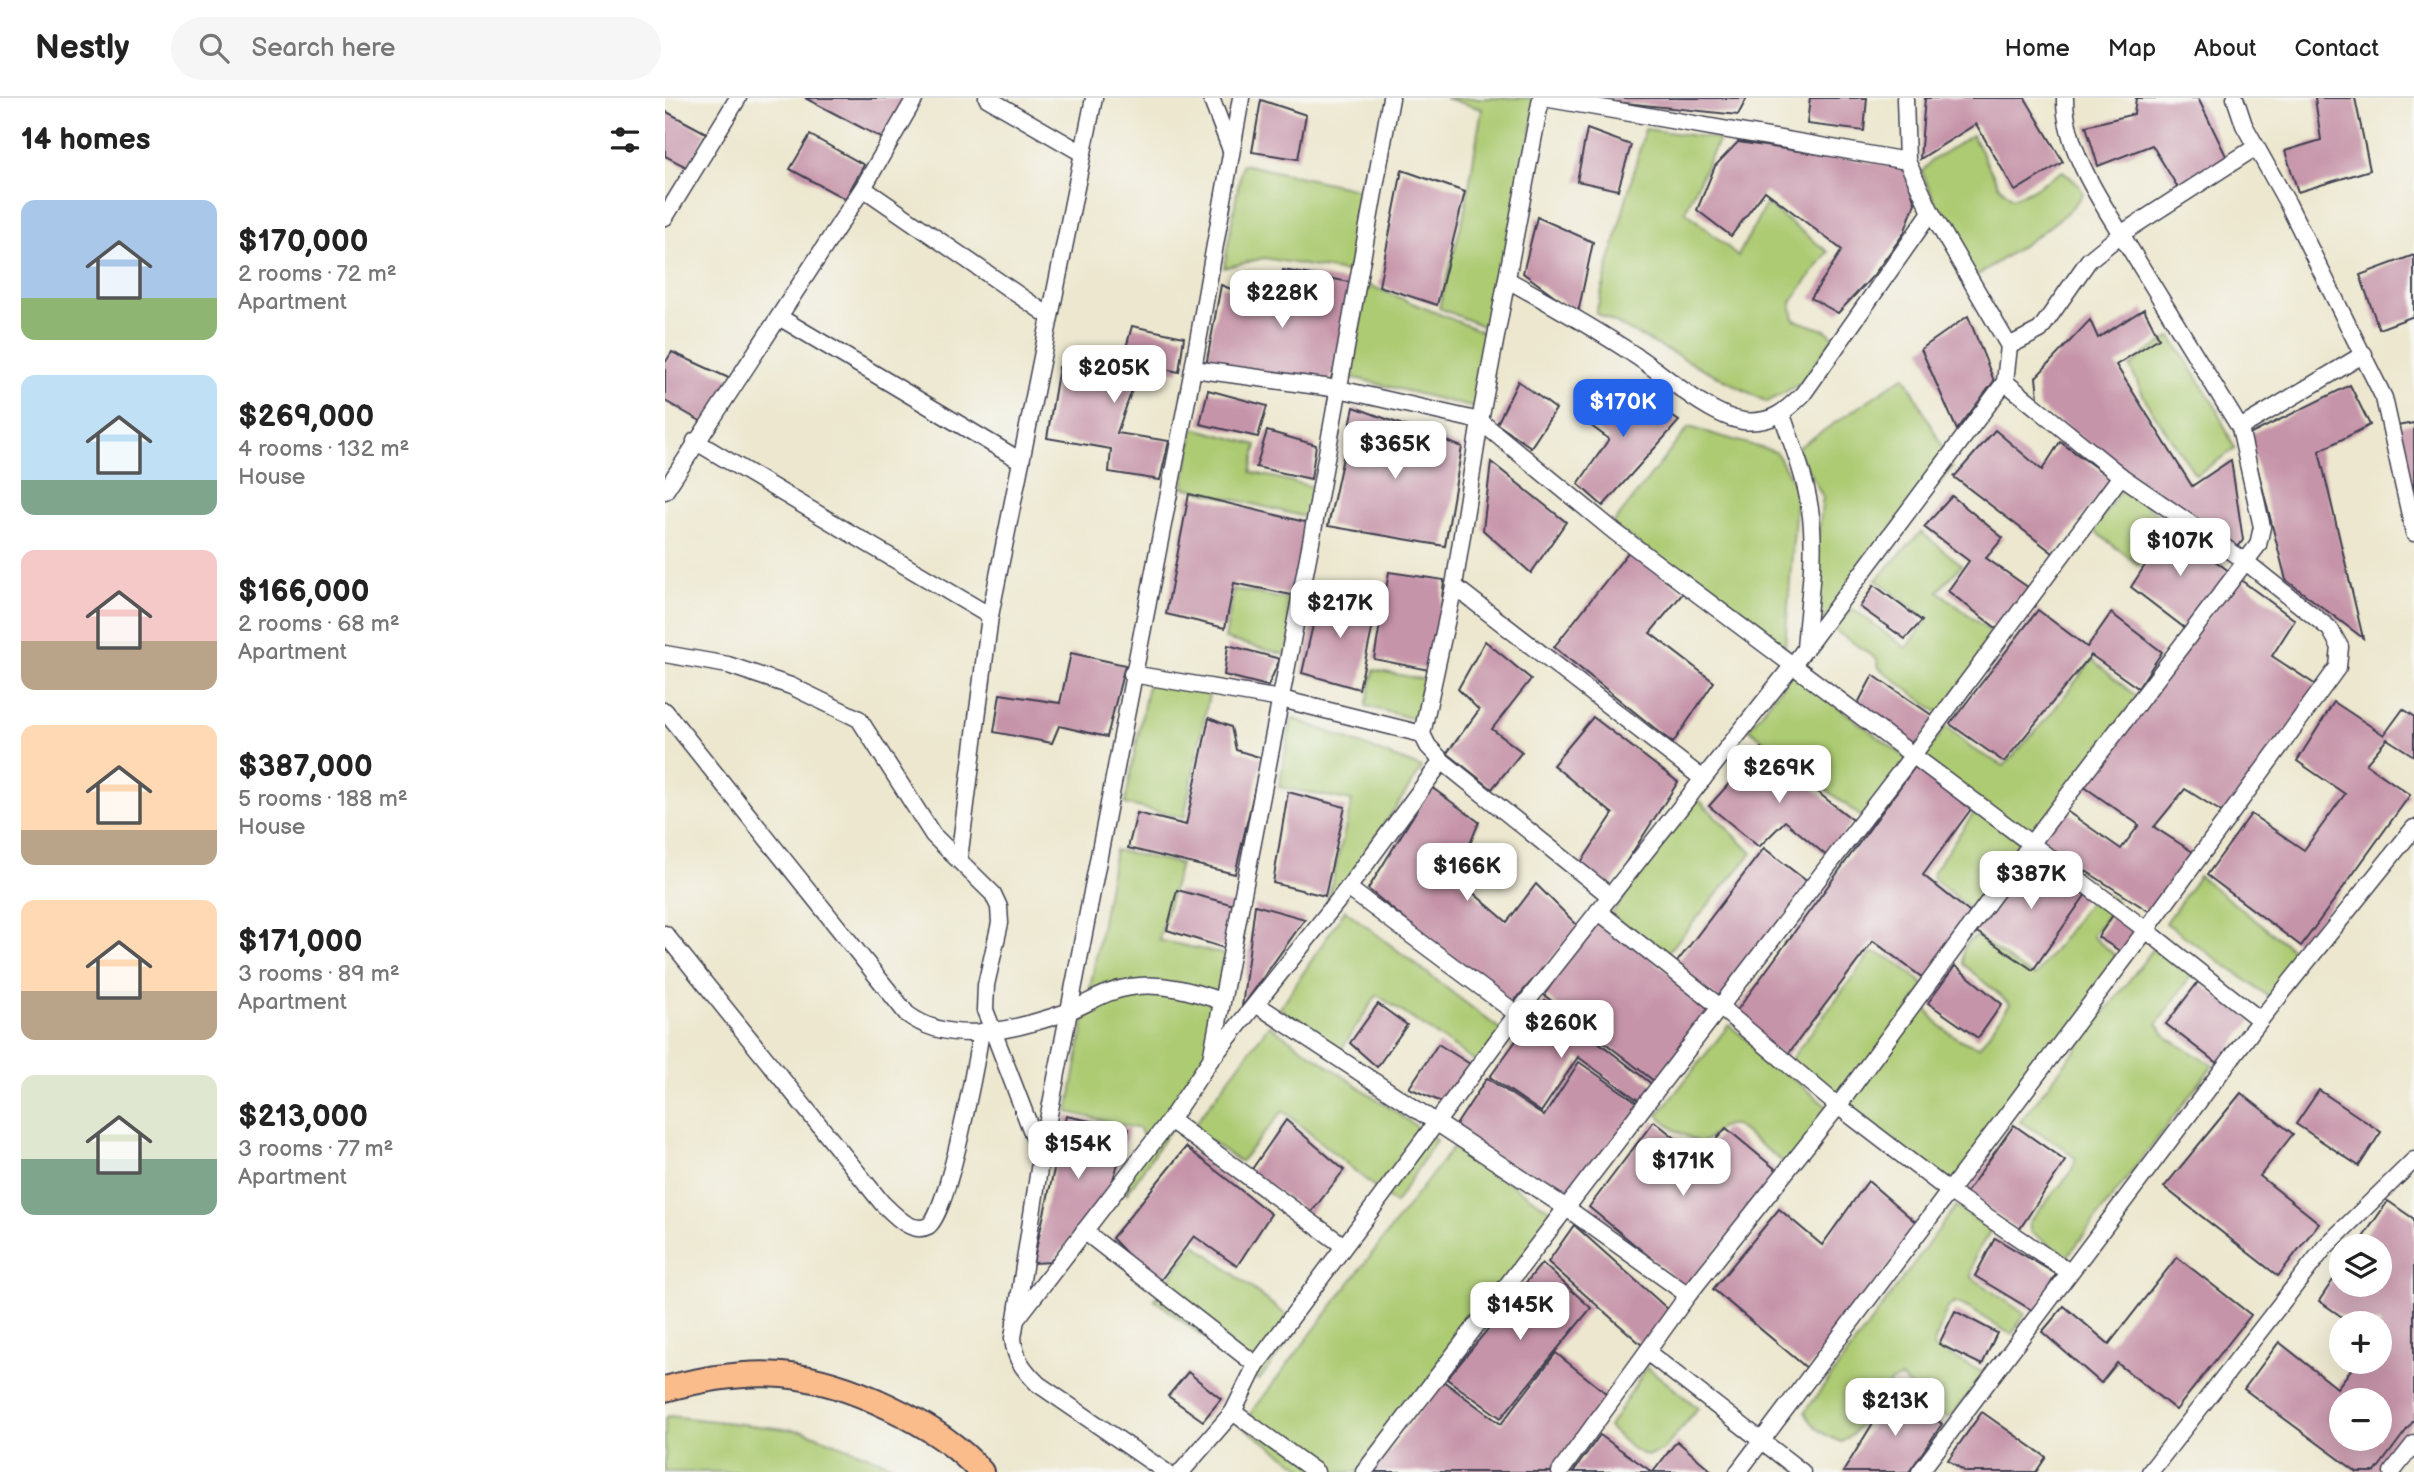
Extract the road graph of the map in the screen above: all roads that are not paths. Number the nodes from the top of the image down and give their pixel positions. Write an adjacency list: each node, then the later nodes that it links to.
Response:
1 (739, 98): 20 (street)
2 (915, 98): 18 (street)
3 (987, 98): 16 (street)
4 (1094, 98): 16 (street)
5 (1211, 98): 15 (street)
6 (1241, 98): 15 (street)
7 (1391, 98): 29 (street)
8 (1542, 98): 17 (street); 22 (street)
9 (1906, 98): 17 (street)
10 (2051, 98): 13 (street)
11 (2065, 98): 13 (street)
12 (2235, 98): 14 (street)
13 (2065, 117): 21 (street)
14 (2256, 148): 21 (street); 26 (street)
15 (1231, 150): 27 (street)
16 (1082, 153): 23 (street)
17 (1907, 161): 19 (street)
18 (863, 188): 23 (street); 24 (street)
19 (1931, 212): 25 (street); 30 (street)
20 (665, 217)
21 (2121, 234): 25 (street); 32 (street)
22 (1508, 280): 30 (street); 31 (street)
23 (1049, 316): 34 (street)
24 (779, 317): 33 (street); 34 (street)
25 (2009, 346): 28 (street)
26 (2364, 354): 32 (street); 37 (street)
27 (1193, 369): 29 (street); 44 (street)
28 (2005, 382): 35 (street); 41 (street)
29 (1339, 389): 31 (street); 45 (street)
30 (1782, 415): 41 (street)
31 (1480, 421): 39 (street); 43 (street)
32 (2240, 428): 38 (street)
33 (695, 441): 36 (street); 40 (street)
34 (1021, 461): 40 (street)
35 (2121, 476): 38 (street); 48 (street)
36 (665, 491)
37 (2414, 533)
38 (2246, 562): 52 (street); 57 (street)
39 (1454, 586): 47 (street); 50 (street)
40 (990, 616): 53 (street)
41 (1805, 649): 43 (street)
42 (665, 654): 53 (street)
43 (1793, 665): 48 (street); 50 (street)
44 (1132, 674): 45 (street); 62 (street)
45 (1281, 699): 47 (street); 59 (street)
46 (665, 711): 65 (street)
47 (1422, 734): 49 (street)
48 (1913, 755): 52 (street); 61 (street)
49 (1442, 761): 54 (street); 55 (street)
50 (1703, 779): 55 (street)
51 (2414, 828): 64 (street)
52 (2031, 844): 57 (street); 67 (street)
53 (959, 859): 65 (street)
54 (1348, 888): 60 (street); 63 (street)
55 (1610, 896): 56 (street)
56 (1598, 911): 61 (street); 63 (street)
57 (2146, 930): 64 (street); 72 (street)
58 (665, 934): 65 (street)
59 (1221, 1001): 62 (street); 66 (street)
60 (1256, 1004): 66 (street); 69 (street)
61 (1720, 1007): 67 (street); 73 (street)
62 (1069, 1011): 65 (street); 70 (street)
63 (1517, 1014): 69 (street)
64 (2260, 1020): 76 (street)
65 (988, 1032): 70 (street)
66 (1212, 1059): 68 (street)
67 (1837, 1106): 72 (street); 77 (street)
68 (1170, 1120): 74 (street); 75 (street)
69 (1436, 1123): 73 (street); 75 (street)
70 (1041, 1156): 78 (street)
71 (2414, 1160): 94 (street)
72 (1949, 1191): 76 (street); 83 (street)
73 (1568, 1209): 77 (street); 89 (street)
74 (1084, 1231): 78 (street); 80 (street)
75 (1344, 1246): 80 (street)
76 (2069, 1272): 93 (street)
77 (1688, 1295): 79 (street)
78 (1016, 1321): 86 (street)
79 (1647, 1352): 83 (street); 90 (street)
80 (1256, 1365): 82 (street)
81 (665, 1389): 85 (highway)
82 (1233, 1412): 87 (street); 88 (street)
83 (1761, 1441): 91 (street); 92 (street)
84 (2414, 1444): 95 (street)
85 (981, 1472)
86 (1166, 1472)
87 (1181, 1472)
88 (1316, 1472)
89 (1364, 1472)
90 (1560, 1472)
91 (1738, 1472)
92 (1803, 1472)
93 (1920, 1472)
94 (2150, 1472)
95 (2392, 1472)

